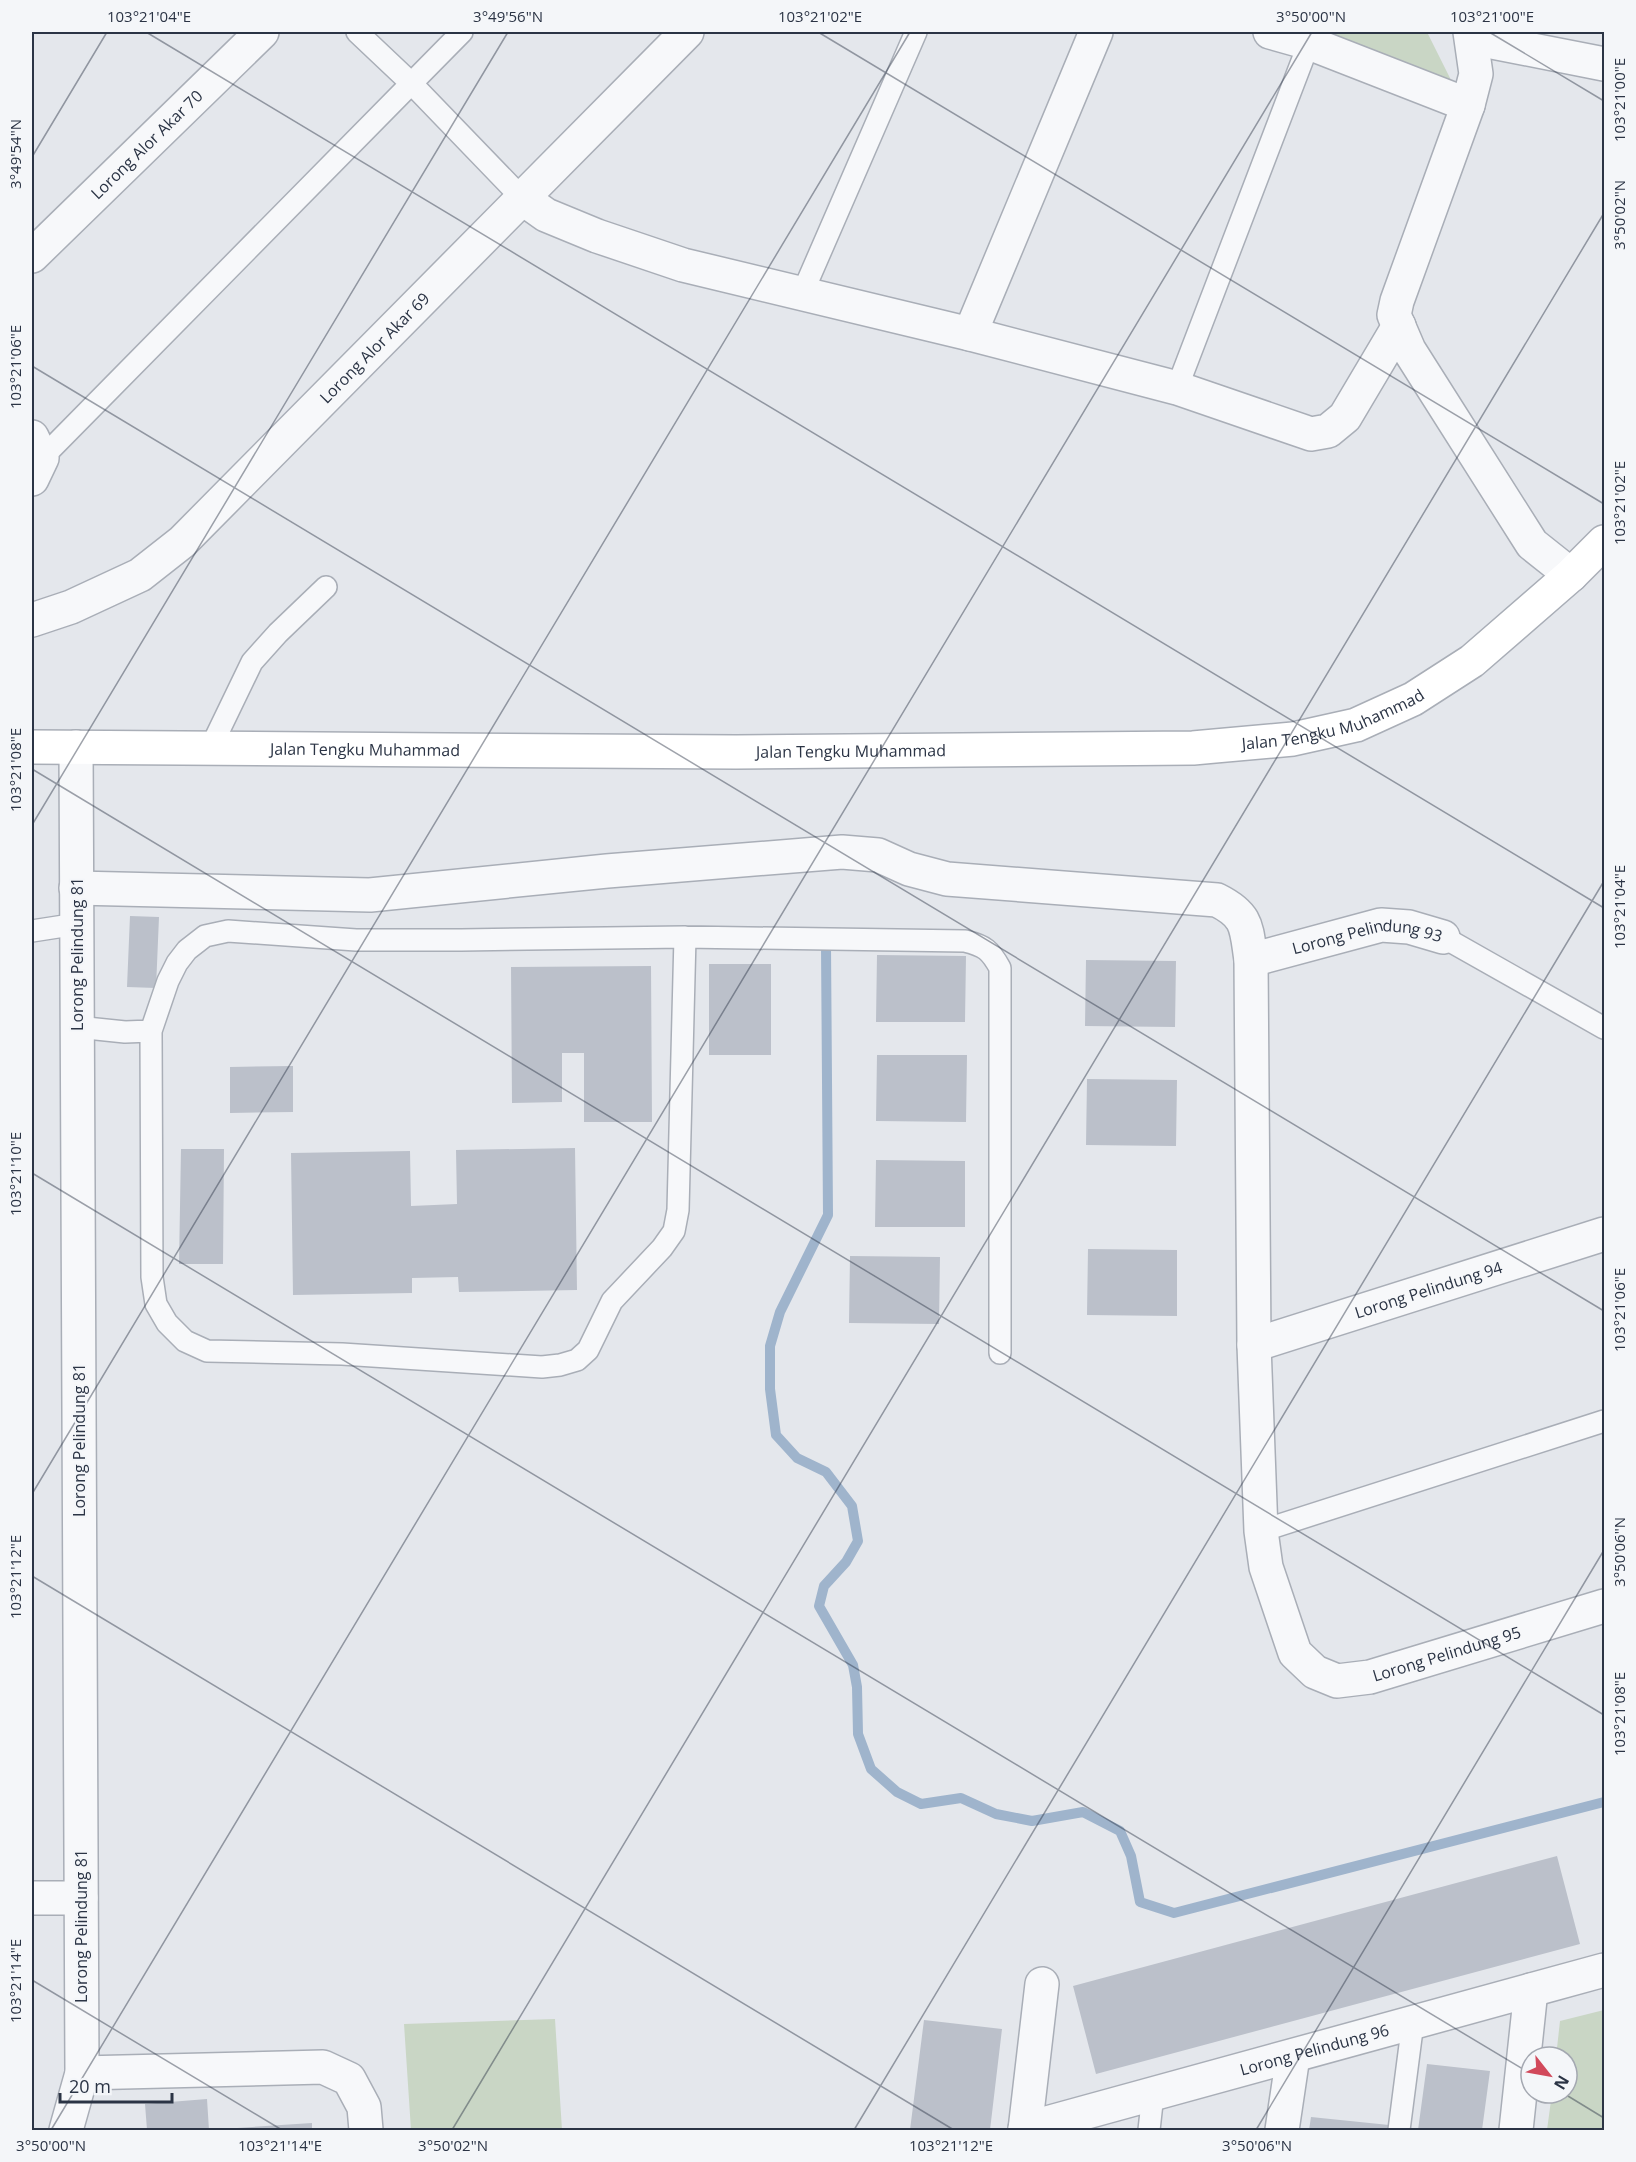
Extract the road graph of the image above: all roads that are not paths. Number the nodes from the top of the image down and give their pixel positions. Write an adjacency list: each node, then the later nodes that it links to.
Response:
1 (262, 32): 14 (street, Lorong Alor Akar 70)
2 (357, 32): 11 (lane)
3 (462, 32): 11 (lane)
4 (687, 32): 13 (street, Lorong Alor Akar 69)
5 (916, 32): 15 (lane)
6 (1096, 32): 17 (street)
7 (1270, 32): 9 (street)
8 (1471, 35): 10 (street); 12 (street)
9 (1309, 44): 12 (street); 18 (lane)
10 (1605, 64)
11 (412, 84): 13 (lane); 19 (lane)
12 (1468, 105): 16 (street)
13 (522, 198): 15 (street); 23 (street, Lorong Alor Akar 69)
14 (32, 256)
15 (801, 294): 17 (street)
16 (1399, 326): 18 (street); 21 (street)
17 (970, 334): 18 (street)
18 (1177, 388)
19 (35, 458)
20 (1605, 542): 21 (main road, Jalan Tengku Muhammad)
21 (1571, 575): 26 (main road, Jalan Tengku Muhammad)
22 (326, 587): 26 (lane)
23 (32, 620)
24 (32, 747): 25 (main road, Jalan Tengku Muhammad)
25 (76, 747): 26 (main road, Jalan Tengku Muhammad); 27 (street, Lorong Pelindung 81)
26 (210, 748)
27 (76, 888): 28 (street, Lorong Pelindung 81); 32 (street)
28 (77, 924): 29 (lane); 33 (street, Lorong Pelindung 81)
29 (32, 931)
30 (685, 937): 35 (lane); 35 (lane); 38 (lane)
31 (1443, 937): 32 (street, Lorong Pelindung 93); 34 (lane, Lorong Pelindung 93)
32 (1251, 960): 37 (street)
33 (77, 1027): 35 (lane); 43 (street, Lorong Pelindung 81)
34 (1605, 1028)
35 (151, 1031)
36 (1605, 1234): 37 (street, Lorong Pelindung 94)
37 (1254, 1345): 40 (street)
38 (1000, 1353)
39 (1605, 1421): 40 (lane)
40 (1261, 1531): 41 (street, Lorong Pelindung 95)
41 (1605, 1606)
42 (32, 1898): 43 (street)
43 (81, 1898): 49 (street, Lorong Pelindung 81)
44 (1605, 1970): 46 (street, Lorong Pelindung 96)
45 (1042, 1984): 53 (street)
46 (1531, 1990): 47 (street, Lorong Pelindung 96); 57 (street)
47 (1413, 2022): 48 (street, Lorong Pelindung 96); 56 (lane)
48 (1293, 2056): 50 (street, Lorong Pelindung 96); 55 (street)
49 (82, 2073): 51 (street, Lorong Pelindung 81); 52 (street)
50 (1153, 2094): 53 (street, Lorong Pelindung 96); 54 (lane)
51 (66, 2130)
52 (366, 2130)
53 (1025, 2130)
54 (1149, 2130)
55 (1282, 2130)
56 (1399, 2130)
57 (1516, 2130)

